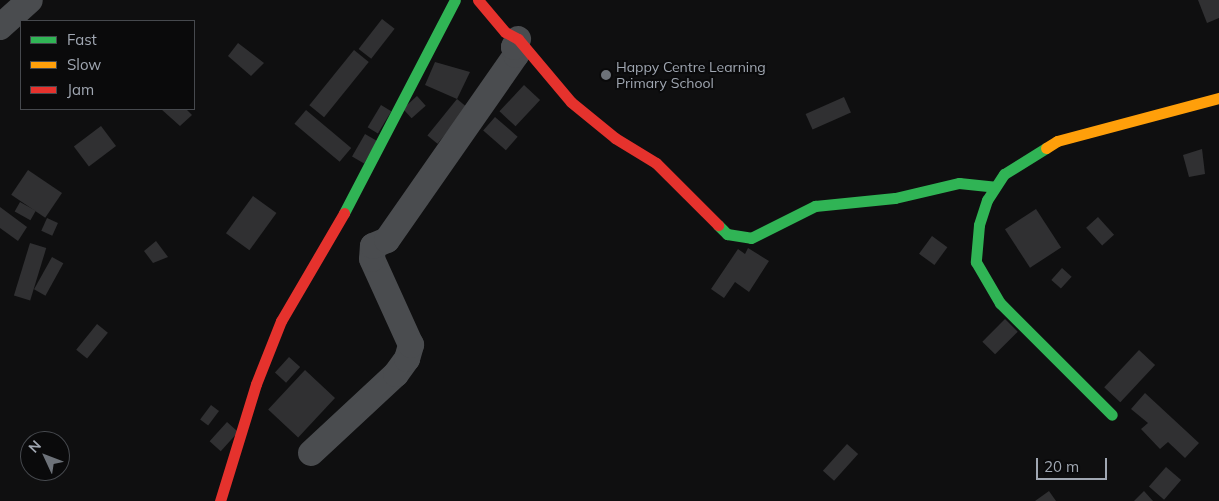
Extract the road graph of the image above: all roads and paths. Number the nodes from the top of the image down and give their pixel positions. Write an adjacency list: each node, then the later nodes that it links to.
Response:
1 (30, 0): 4 (street)
2 (455, 0): 10 (street)
3 (478, 0): 5 (street)
4 (0, 27)
5 (518, 39): 7 (street); 9 (street)
6 (1219, 98): 7 (street)
7 (995, 187): 8 (street)
8 (1112, 415)
9 (311, 453)
10 (220, 501)

